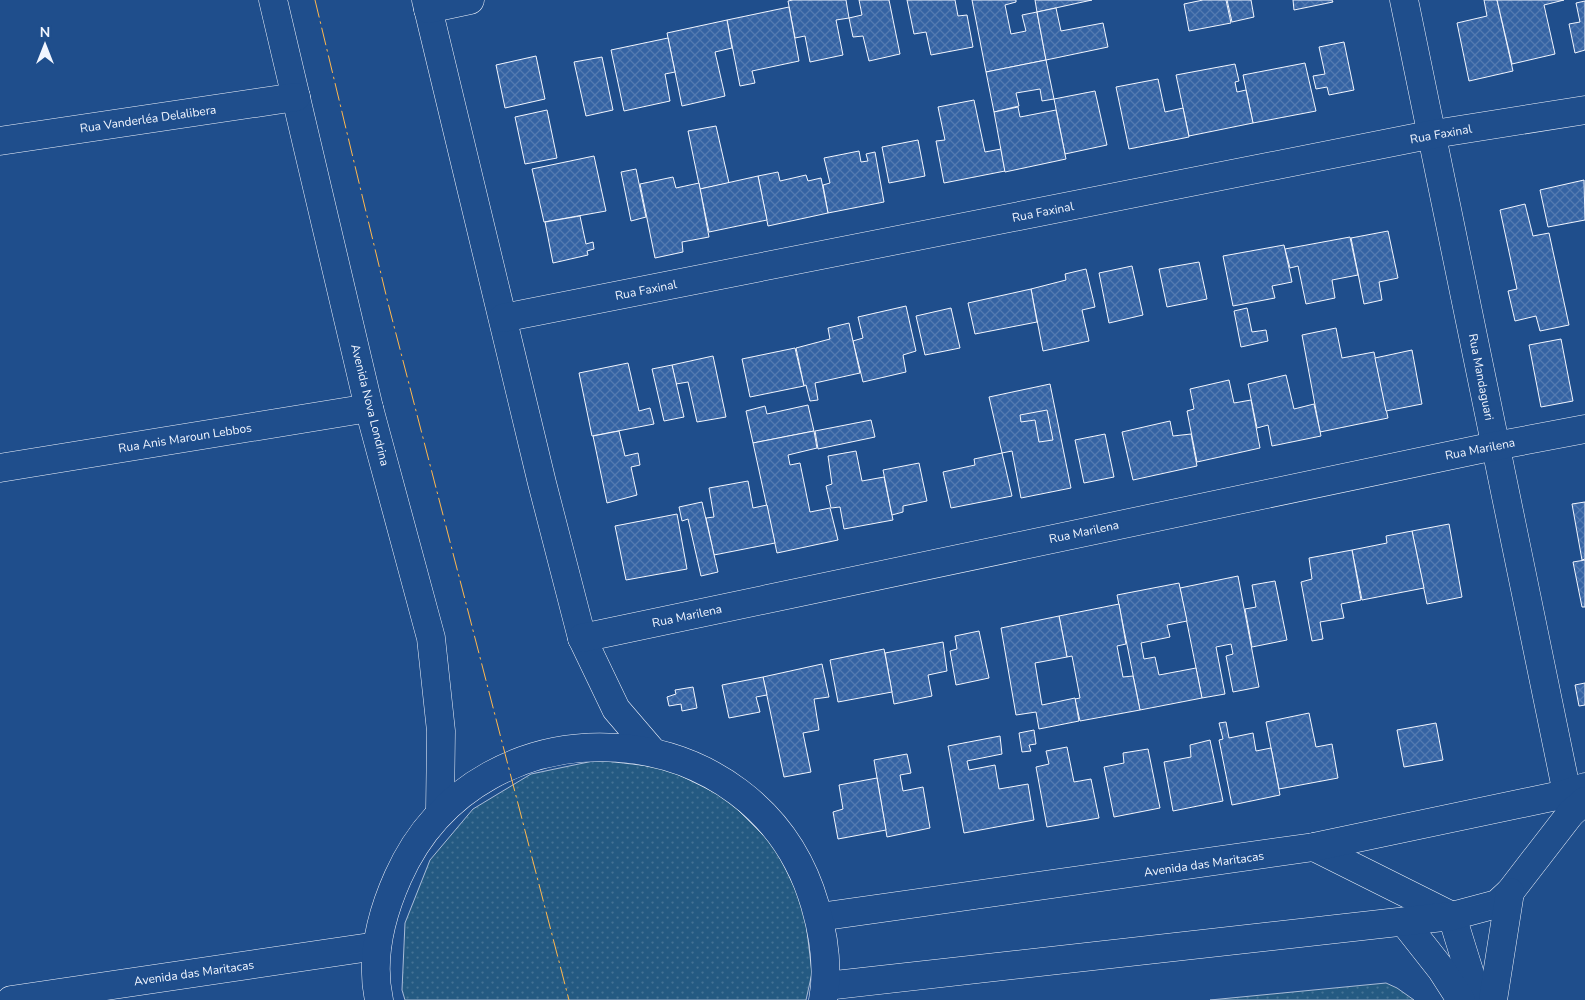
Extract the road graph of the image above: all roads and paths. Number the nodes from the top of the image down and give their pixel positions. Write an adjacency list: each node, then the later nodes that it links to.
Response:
1 (274, 0): 5 (street, Avenida Nova Londrina)
2 (470, 0): 4 (street)
3 (1404, 0): 7 (street, Rua Mandaguari)
4 (427, 4): 9 (street)
5 (296, 97): 8 (street, Rua Vanderléa Delalibera); 10 (street, Avenida Nova Londrina)
6 (1585, 110): 7 (street, Rua Faxinal)
7 (1434, 134): 9 (street, Rua Faxinal); 12 (street, Rua Mandaguari)
8 (0, 141)
9 (503, 318): 14 (street)
10 (369, 408): 13 (street, Rua Anis Maroun Lebbos); 17 (street, Avenida Nova Londrina)
11 (1585, 429): 12 (street, Rua Marilena)
12 (1495, 446): 14 (street, Rua Marilena); 16 (street, Rua Mandaguari)
13 (0, 468)
14 (582, 638): 15 (street)
15 (652, 751): 17 (street); 21 (street)
16 (1577, 799): 18 (street, Avenida das Maritacas); 19 (street)
17 (440, 812): 23 (street)
18 (1314, 847): 20 (street); 21 (street, Avenida das Maritacas)
19 (1510, 892): 20 (street); 30 (street)
20 (1452, 916): 22 (street); 29 (street)
21 (819, 917): 24 (street)
22 (1404, 922): 24 (street); 28 (street)
23 (377, 946): 25 (street, Avenida das Maritacas); 27 (street)
24 (825, 993)
25 (45, 998): 26 (street, Avenida das Maritacas)
26 (11, 1000)
27 (378, 1000)
28 (1461, 1000)
29 (1478, 1000)
30 (1493, 1000)

